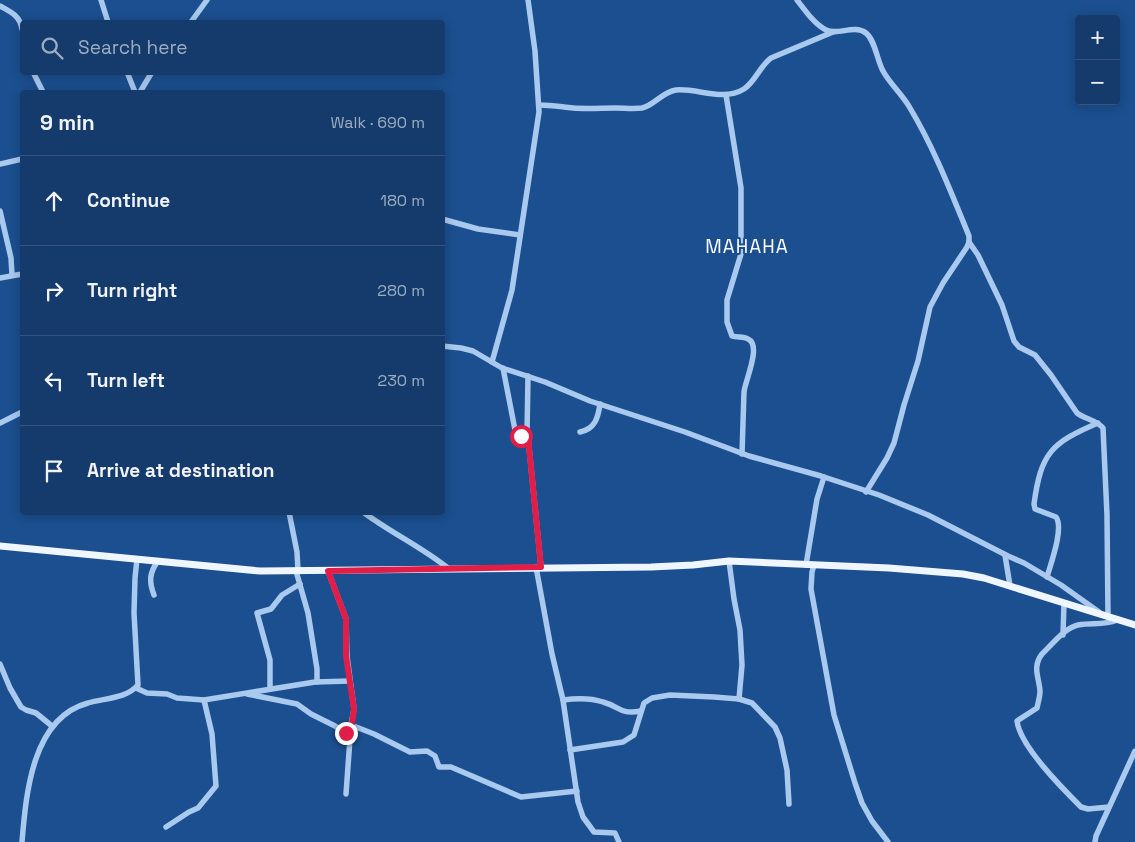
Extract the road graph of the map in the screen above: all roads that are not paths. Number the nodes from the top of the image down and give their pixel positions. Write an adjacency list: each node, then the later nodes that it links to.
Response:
1 (101, 0): 7 (street)
2 (207, 0): 8 (street)
3 (528, 0): 17 (street)
4 (797, 0): 9 (street)
5 (0, 6): 6 (street)
6 (21, 20)
7 (107, 20)
8 (192, 20)
9 (833, 32): 16 (street); 23 (street)
10 (34, 75): 13 (street)
11 (128, 75): 14 (street)
12 (150, 75): 15 (street)
13 (42, 90)
14 (134, 90)
15 (141, 90)
16 (726, 95): 17 (street); 37 (street)
17 (539, 104): 22 (street)
18 (20, 159): 19 (street)
19 (0, 164)
20 (0, 211): 25 (street)
21 (445, 220): 22 (street)
22 (520, 235): 28 (street)
23 (969, 242): 34 (street); 39 (street)
24 (20, 274): 25 (street)
25 (12, 275): 26 (street)
26 (0, 278)
27 (445, 346): 28 (street)
28 (492, 362): 29 (street)
29 (503, 368): 30 (street); 36 (street)
30 (528, 376): 31 (street); 36 (street)
31 (600, 404): 35 (street); 37 (street)
32 (20, 413): 33 (street)
33 (0, 423)
34 (1098, 423): 52 (street); 57 (street)
35 (580, 432)
36 (527, 434): 48 (street)
37 (742, 454): 38 (street)
38 (824, 477): 39 (street); 47 (street)
39 (866, 492): 43 (street)
40 (290, 515): 50 (street)
41 (367, 515): 49 (street)
42 (0, 546): 44 (main road)
43 (1005, 555): 52 (street); 54 (street)
44 (137, 559): 46 (main road); 64 (street)
45 (729, 561): 47 (main road); 48 (main road); 67 (street)
46 (158, 562): 50 (main road); 55 (street)
47 (810, 565): 54 (main road); 84 (street)
48 (538, 567): 49 (main road); 69 (street)
49 (449, 569): 51 (main road)
50 (297, 571): 51 (main road); 53 (street)
51 (328, 571): 62 (street)
52 (1047, 576): 57 (street)
53 (300, 584): 63 (street); 65 (street)
54 (1010, 586): 56 (main road)
55 (154, 595)
56 (1064, 603): 57 (main road); 60 (street)
57 (1106, 617): 58 (main road)
58 (1117, 620): 59 (main road); 60 (street)
59 (1135, 625)
60 (1063, 635): 80 (street)
61 (0, 664): 72 (street)
62 (350, 681): 63 (street); 71 (street)
63 (317, 682): 65 (street)
64 (136, 688): 68 (street); 72 (street)
65 (270, 689): 66 (street)
66 (243, 694): 68 (street); 73 (street)
67 (739, 699): 70 (street); 79 (street)
68 (204, 700): 81 (street)
69 (563, 700): 70 (street); 74 (street)
70 (641, 710): 74 (street)
71 (351, 724): 73 (street); 77 (street)
72 (52, 726): 82 (street)
73 (350, 737): 78 (street)
74 (570, 750): 77 (street)
75 (1135, 751): 76 (street)
76 (1133, 763): 80 (street)
77 (577, 791): 83 (street)
78 (346, 794)
79 (789, 804)
80 (1109, 807): 85 (street)
81 (166, 827)
82 (22, 842)
83 (619, 842)
84 (888, 842)
85 (1096, 842)

